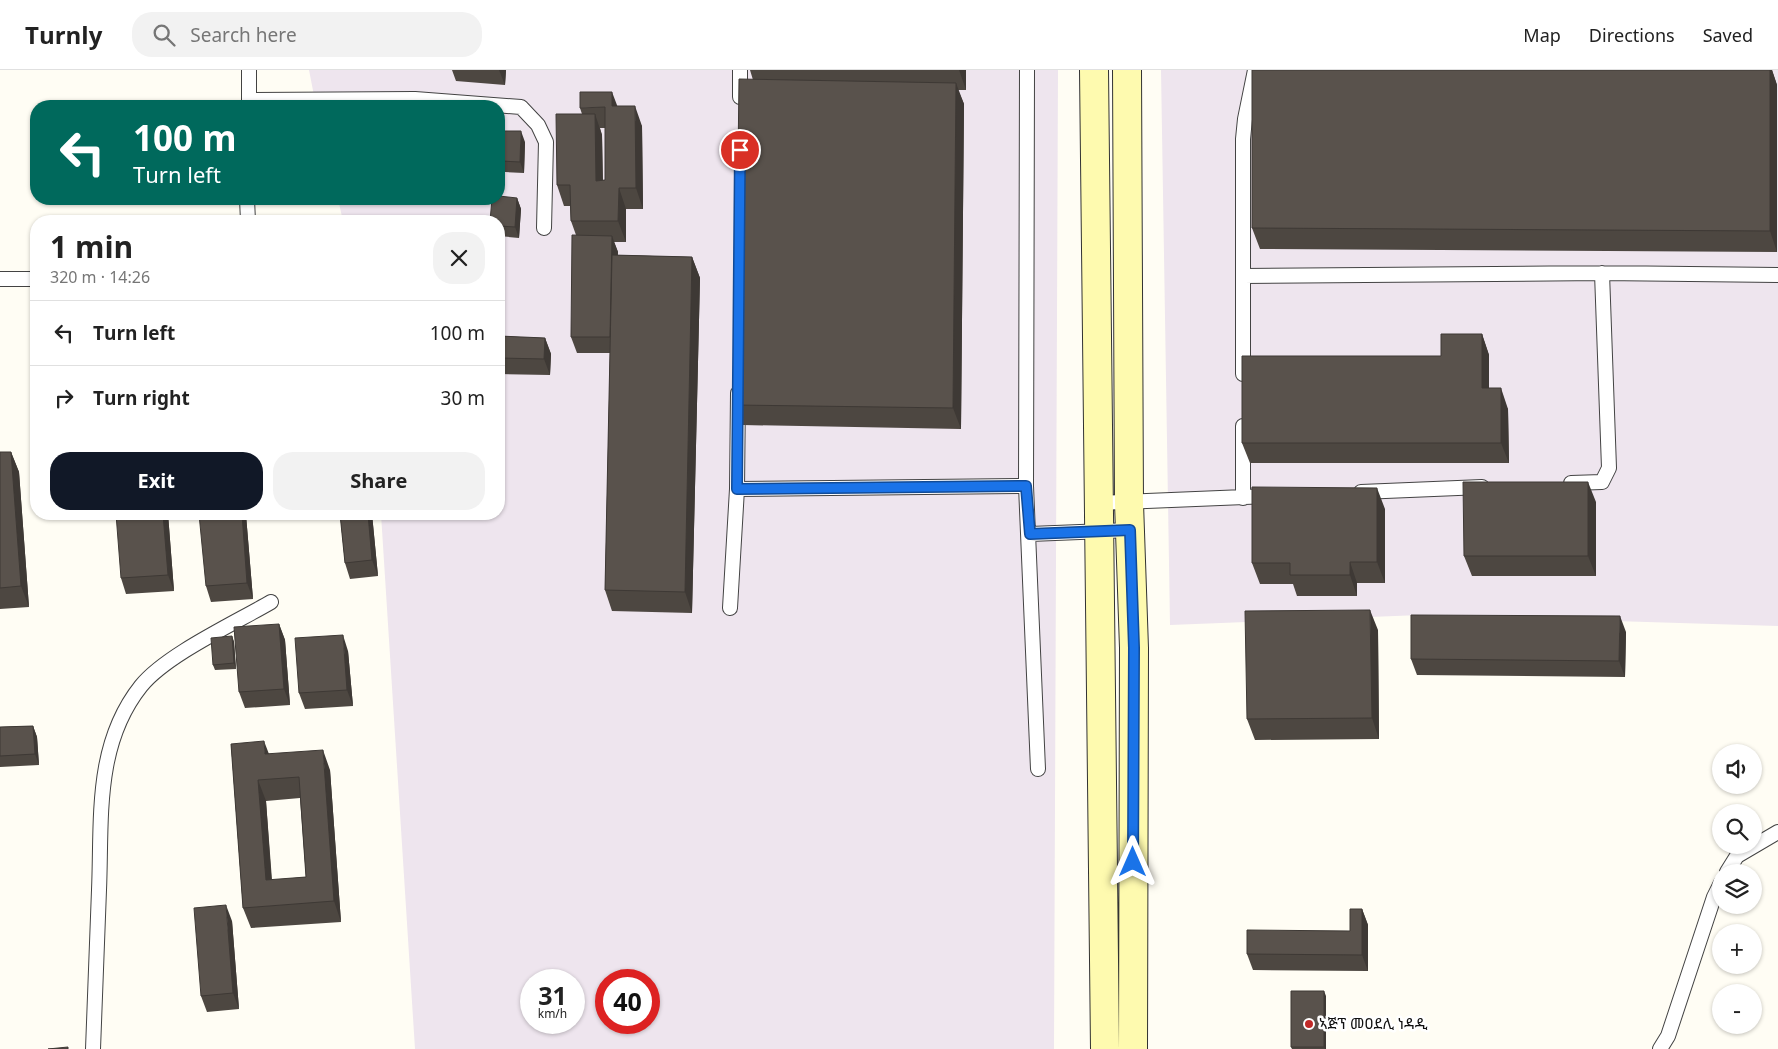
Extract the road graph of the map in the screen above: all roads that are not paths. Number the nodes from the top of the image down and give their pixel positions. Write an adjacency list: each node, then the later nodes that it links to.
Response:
1 (249, 70): 7 (lane)
2 (740, 70): 11 (lane)
3 (1027, 70): 22 (lane)
4 (1094, 70): 28 (street)
5 (1127, 70): 29 (street)
6 (1255, 70): 15 (lane)
7 (249, 100)
8 (374, 100): 9 (lane)
9 (428, 100)
10 (505, 106): 12 (lane)
11 (740, 110)
12 (544, 228)
13 (1602, 273): 14 (lane); 15 (lane); 21 (lane)
14 (1778, 275)
15 (1243, 276): 19 (lane)
16 (0, 279): 17 (lane)
17 (30, 279)
18 (738, 380): 24 (lane)
19 (1243, 391)
20 (1243, 411): 27 (lane)
21 (1558, 484)
22 (1026, 486): 24 (lane); 32 (lane)
23 (1499, 486): 25 (lane)
24 (737, 489): 34 (lane)
25 (1351, 493)
26 (1282, 496): 27 (lane)
27 (1242, 498): 29 (lane)
28 (1098, 503): 29 (lane); 31 (street)
29 (1129, 503): 30 (street)
30 (1130, 530): 31 (lane); 41 (street)
31 (1098, 531): 32 (lane); 40 (street)
32 (1030, 534): 35 (lane)
33 (270, 602): 39 (lane)
34 (730, 608)
35 (1038, 769)
36 (1778, 832): 37 (lane)
37 (1732, 864)
38 (1712, 903): 42 (lane)
39 (93, 1049)
40 (1105, 1049)
41 (1133, 1049)
42 (1660, 1049)

